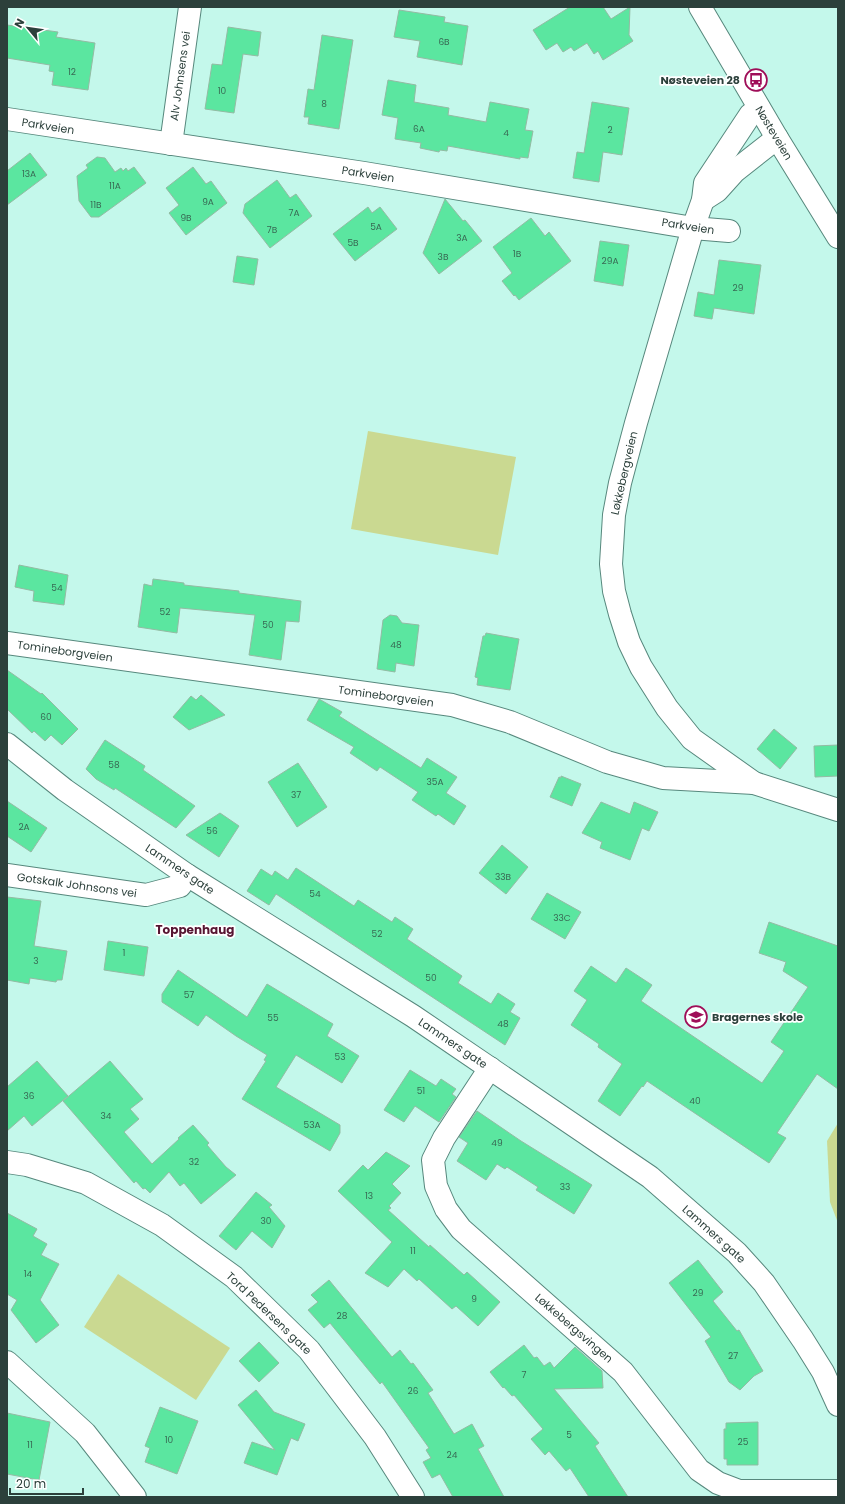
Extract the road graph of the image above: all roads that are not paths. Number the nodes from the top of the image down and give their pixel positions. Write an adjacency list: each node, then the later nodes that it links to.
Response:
1 (190, 7): 6 (street, Alv Johnsens vei)
2 (700, 7): 3 (street, Nøsteveien)
3 (759, 108): 5 (street, Nøsteveien); 7 (street, Løkkebergveien)
4 (7, 119): 6 (street, Parkveien)
5 (777, 138): 7 (street, Løkkebergveien); 10 (street, Nøsteveien)
6 (171, 144): 8 (street, Parkveien)
7 (704, 200): 8 (street, Løkkebergveien)
8 (693, 228): 9 (street, Parkveien); 13 (street, Løkkebergveien)
9 (729, 231)
10 (838, 238)
11 (7, 643): 13 (street, Tomineborgveien)
12 (7, 744): 16 (street, Lammers gate)
13 (754, 783): 14 (street, Løkkebergveien)
14 (838, 810)
15 (7, 875): 16 (street, Gotskalk Johnsons vei)
16 (187, 875): 17 (street, Lammers gate)
17 (490, 1068): 20 (street, Lammers gate); 21 (street, Løkkebergsvingen)
18 (7, 1162): 23 (street, Tord Pedersens gate)
19 (7, 1362): 22 (street)
20 (838, 1404)
21 (838, 1491)
22 (135, 1497)
23 (413, 1497)

